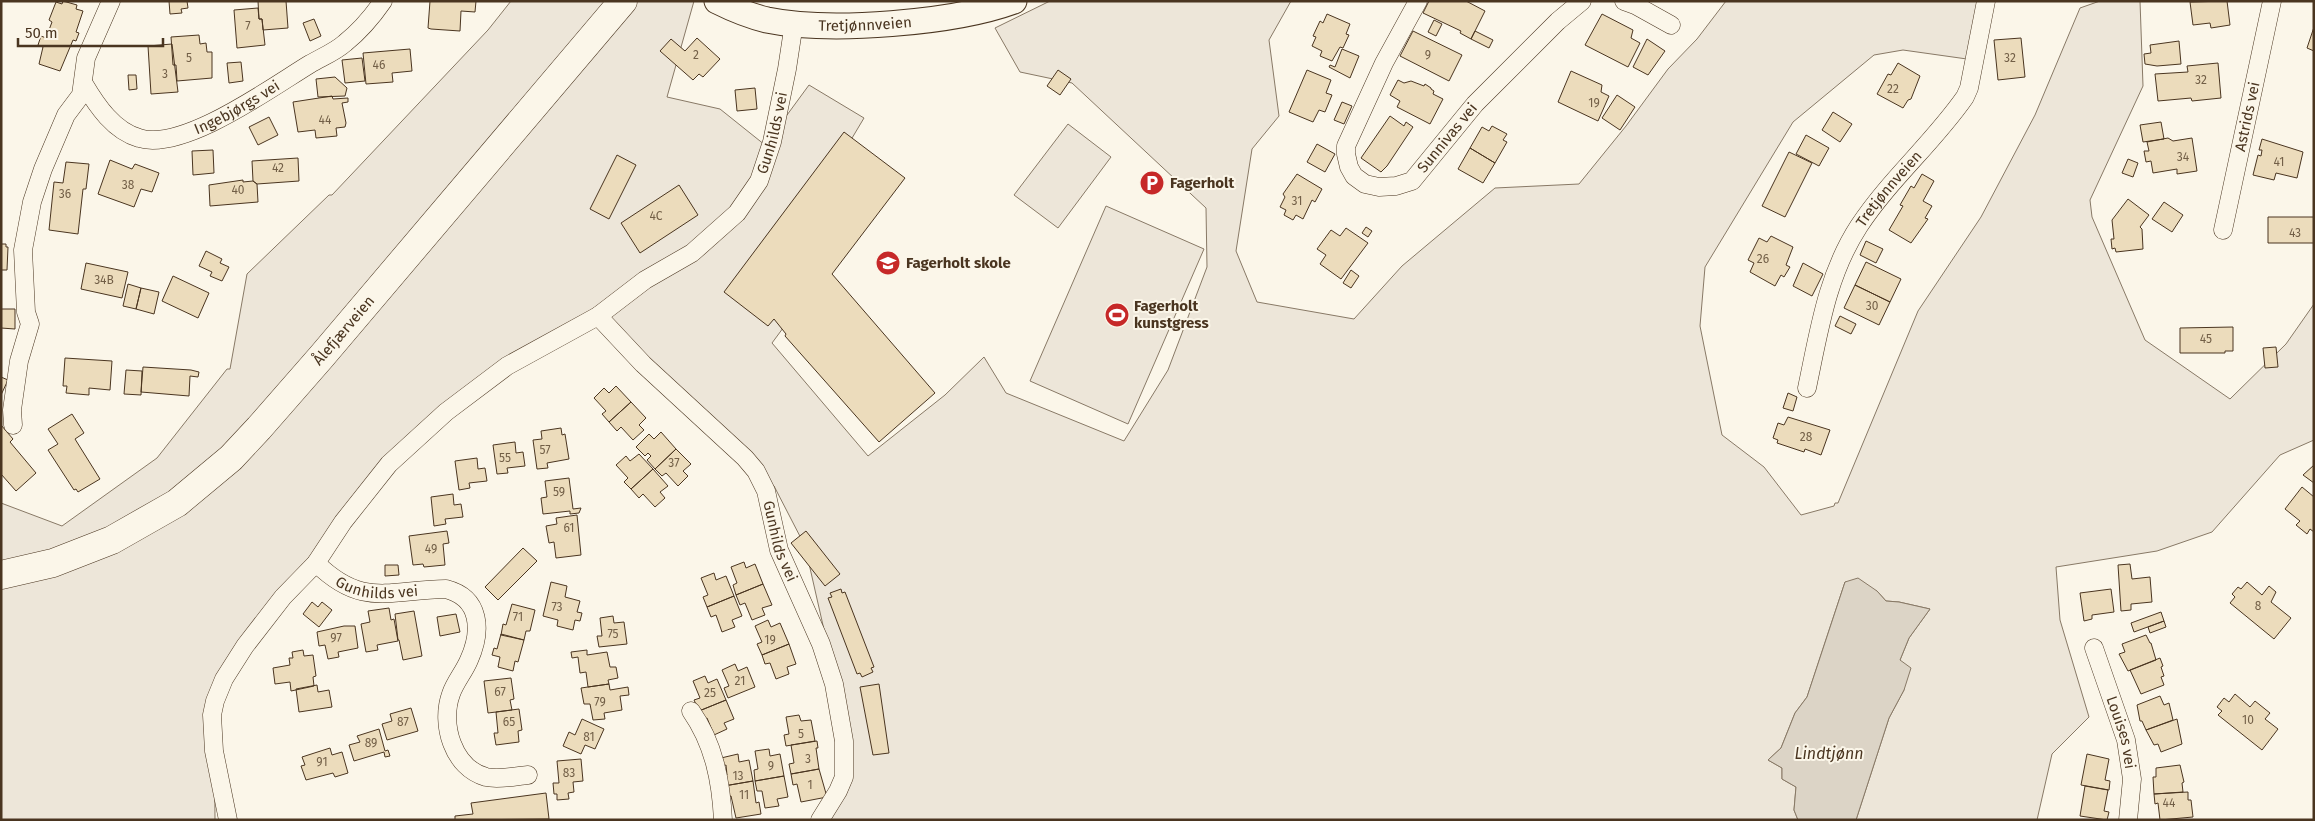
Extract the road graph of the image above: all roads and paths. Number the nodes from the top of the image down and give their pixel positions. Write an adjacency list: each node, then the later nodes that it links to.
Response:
1 (111, 1): 13 (street)
2 (383, 1): 13 (street, Ingebjørgs vei)
3 (623, 1): 19 (main road, Ålefjærveien)
4 (717, 1): 11 (street, Tretjønnveien)
5 (1014, 1): 11 (street, Tretjønnveien)
6 (1418, 1): 7 (street, Sunnivas vei)
7 (1582, 1)
8 (1624, 1): 12 (street)
9 (1986, 1): 16 (street, Tretjønnveien)
10 (2272, 1): 14 (street, Astrids vei)
11 (794, 23): 15 (street, Gunhilds vei)
12 (1671, 25)
13 (84, 84): 17 (street)
14 (2222, 230)
15 (598, 316): 18 (street, Gunhilds vei); 25 (street, Gunhilds vei)
16 (1807, 388)
17 (13, 425)
18 (316, 563): 22 (street, Gunhilds vei); 23 (street, Gunhilds vei)
19 (1, 575)
20 (2094, 648): 26 (street, Louises vei)
21 (691, 711): 24 (street)
22 (528, 775)
23 (228, 820)
24 (723, 820)
25 (820, 820)
26 (2128, 820)

